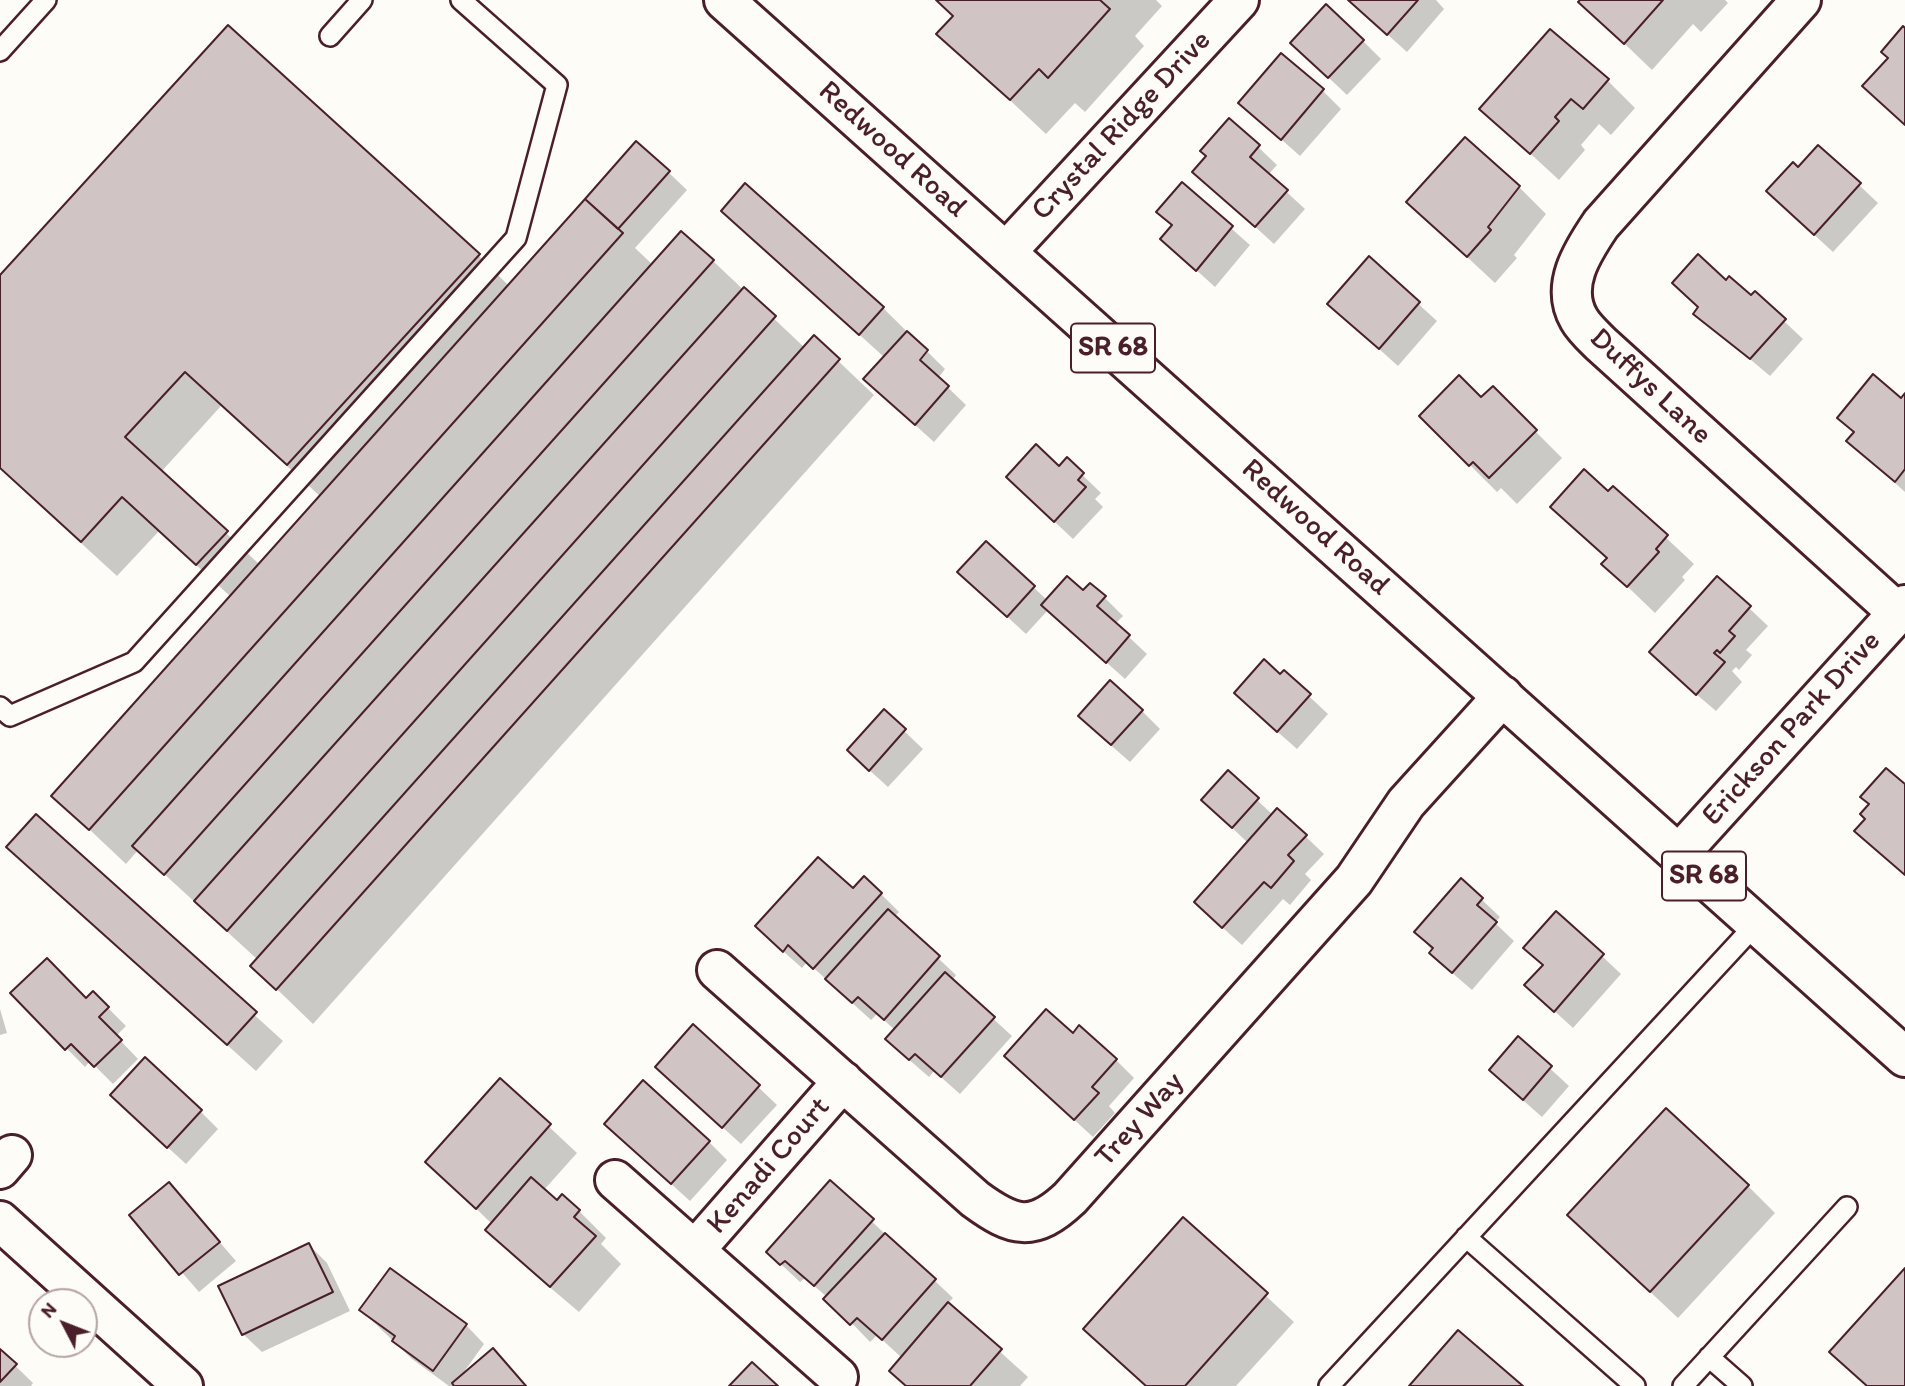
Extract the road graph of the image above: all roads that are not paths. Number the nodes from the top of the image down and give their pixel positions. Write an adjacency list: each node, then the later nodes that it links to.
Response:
1 (46, 0): 8 (lane)
2 (362, 0): 7 (lane)
3 (461, 0): 12 (lane)
4 (724, 0): 9 (street, Redwood Road / SR 68)
5 (1239, 0): 9 (street, Crystal Ridge Drive)
6 (1801, 0): 10 (street, Duffys Lane)
7 (330, 36)
8 (0, 51)
9 (1006, 251): 11 (street, Redwood Road / SR 68)
10 (1901, 609): 13 (street, Erickson Park Drive)
11 (1503, 696): 13 (street, Redwood Road / SR 68); 17 (street, Trey Way)
12 (0, 706)
13 (1679, 854): 14 (street, Redwood Road / SR 68)
14 (1756, 924): 16 (street, Redwood Road / SR 68); 21 (lane)
15 (717, 970): 17 (street, Trey Way)
16 (1905, 1057)
17 (843, 1081): 22 (street, Kenadi Court)
18 (615, 1180): 22 (street, Kenadi Court)
19 (1847, 1207): 23 (lane)
20 (0, 1221): 25 (street)
21 (1466, 1237): 26 (lane); 27 (lane)
22 (695, 1250): 24 (street, Kenadi Court)
23 (1709, 1357): 28 (lane); 29 (lane)
24 (838, 1377)
25 (183, 1386)
26 (1329, 1386)
27 (1635, 1386)
28 (1683, 1386)
29 (1742, 1386)

